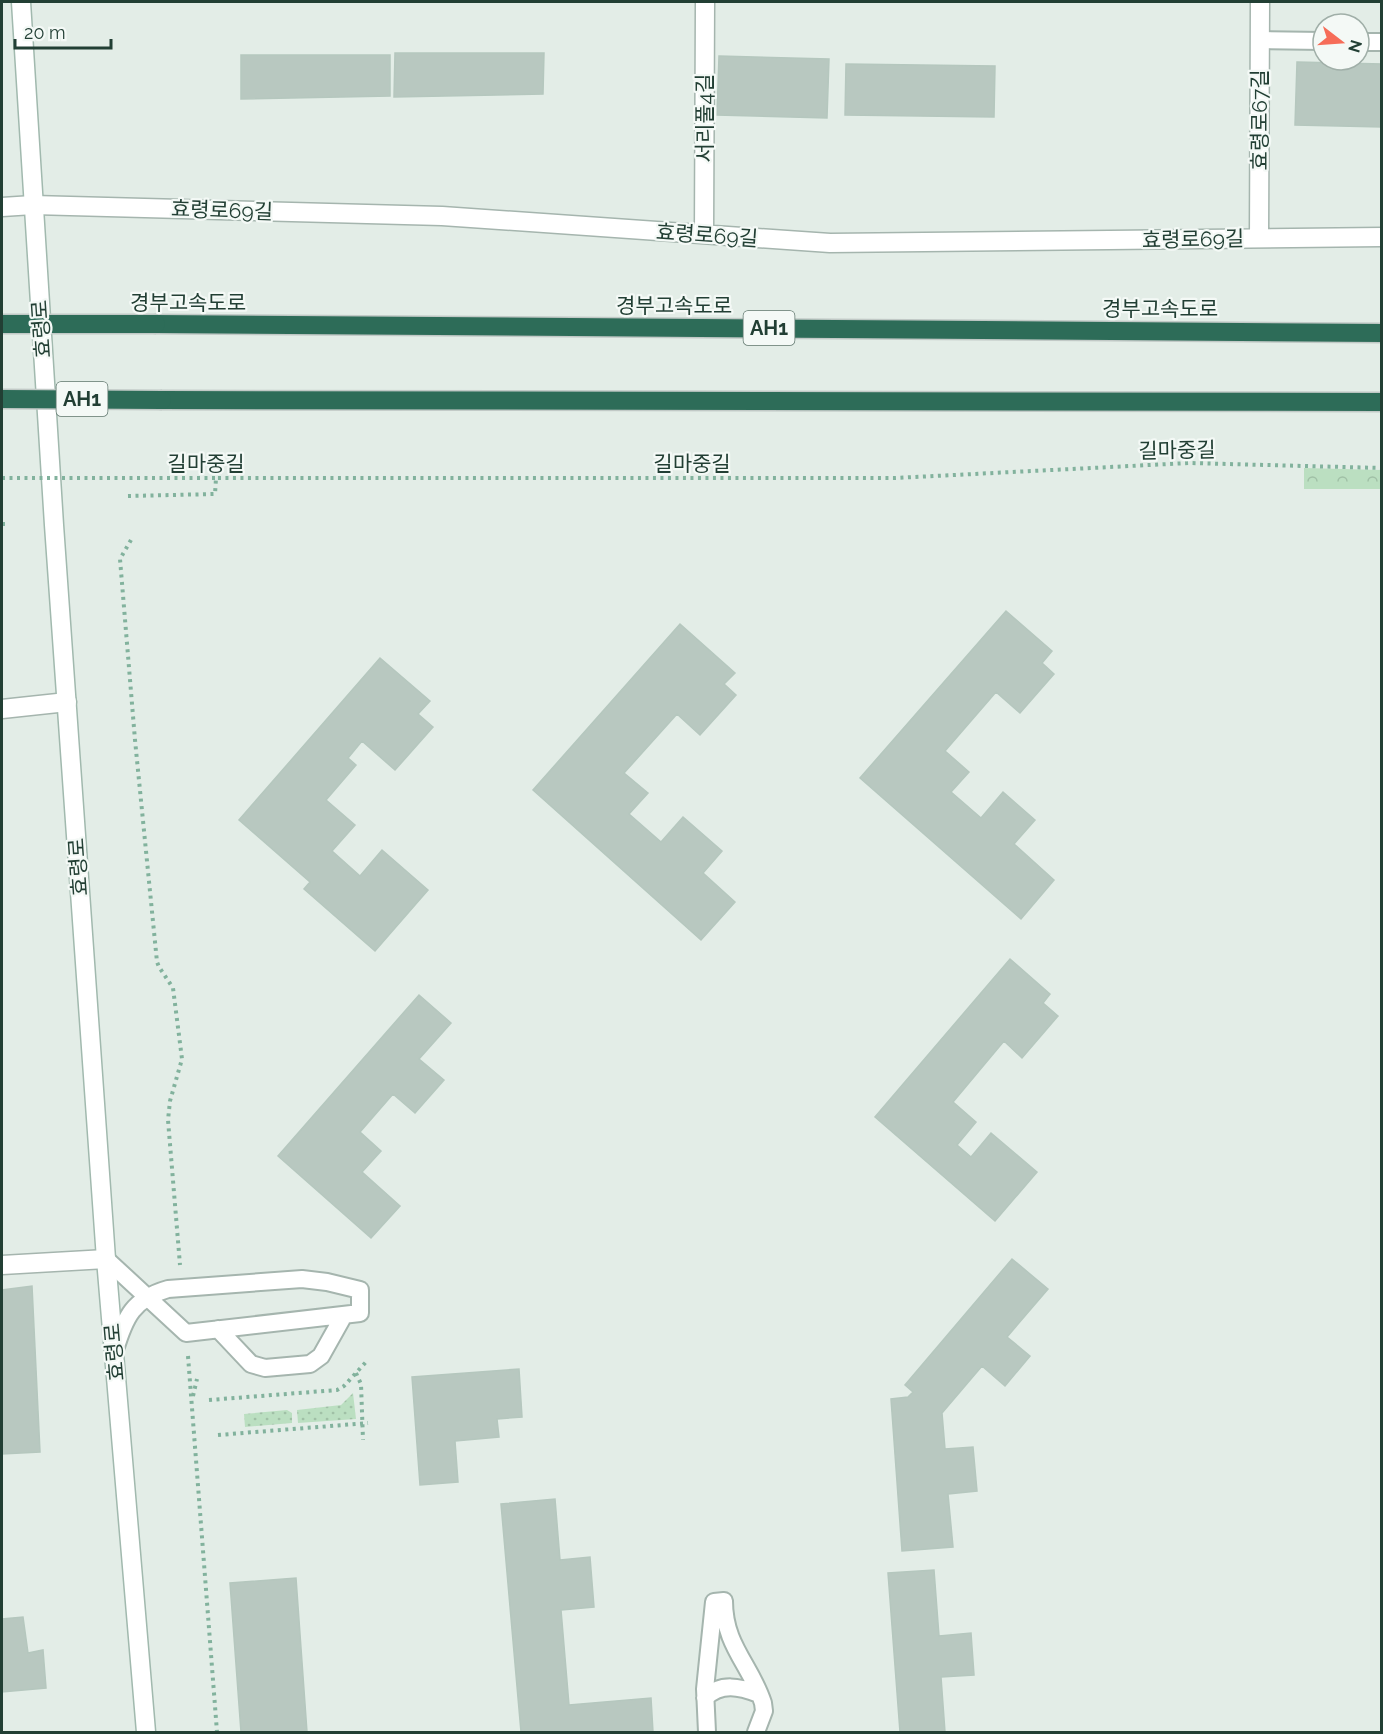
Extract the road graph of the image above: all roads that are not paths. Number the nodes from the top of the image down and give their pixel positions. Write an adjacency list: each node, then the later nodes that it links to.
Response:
1 (21, 2): 6 (street, 효령로)
2 (705, 2): 8 (street, 서리풀4길)
3 (1260, 2): 4 (street, 효령로67길)
4 (1260, 40): 5 (lane); 10 (street, 효령로67길)
5 (1311, 41)
6 (33, 205): 7 (street, 효령로69길); 8 (street, 효령로69길); 15 (street, 효령로)
7 (2, 207)
8 (704, 234): 10 (street, 효령로69길)
9 (1382, 237): 10 (street, 효령로69길)
10 (1259, 238)
11 (2, 324): 12 (highway, 경부고속도로 / AH1, bridge)
12 (1382, 333)
13 (2, 399): 14 (highway, AH1, bridge)
14 (1382, 402)
15 (67, 702): 16 (street); 17 (street, 효령로)
16 (2, 709)
17 (106, 1259): 18 (street); 19 (lane); 22 (street, 효령로)
18 (2, 1265)
19 (147, 1297): 20 (lane); 21 (lane); 22 (lane)
20 (344, 1315): 21 (lane); 21 (lane)
21 (218, 1329)
22 (114, 1354): 26 (street, 효령로)
23 (759, 1694): 24 (lane); 24 (lane); 25 (lane)
24 (705, 1698): 27 (lane)
25 (758, 1731)
26 (146, 1732)
27 (706, 1732)

